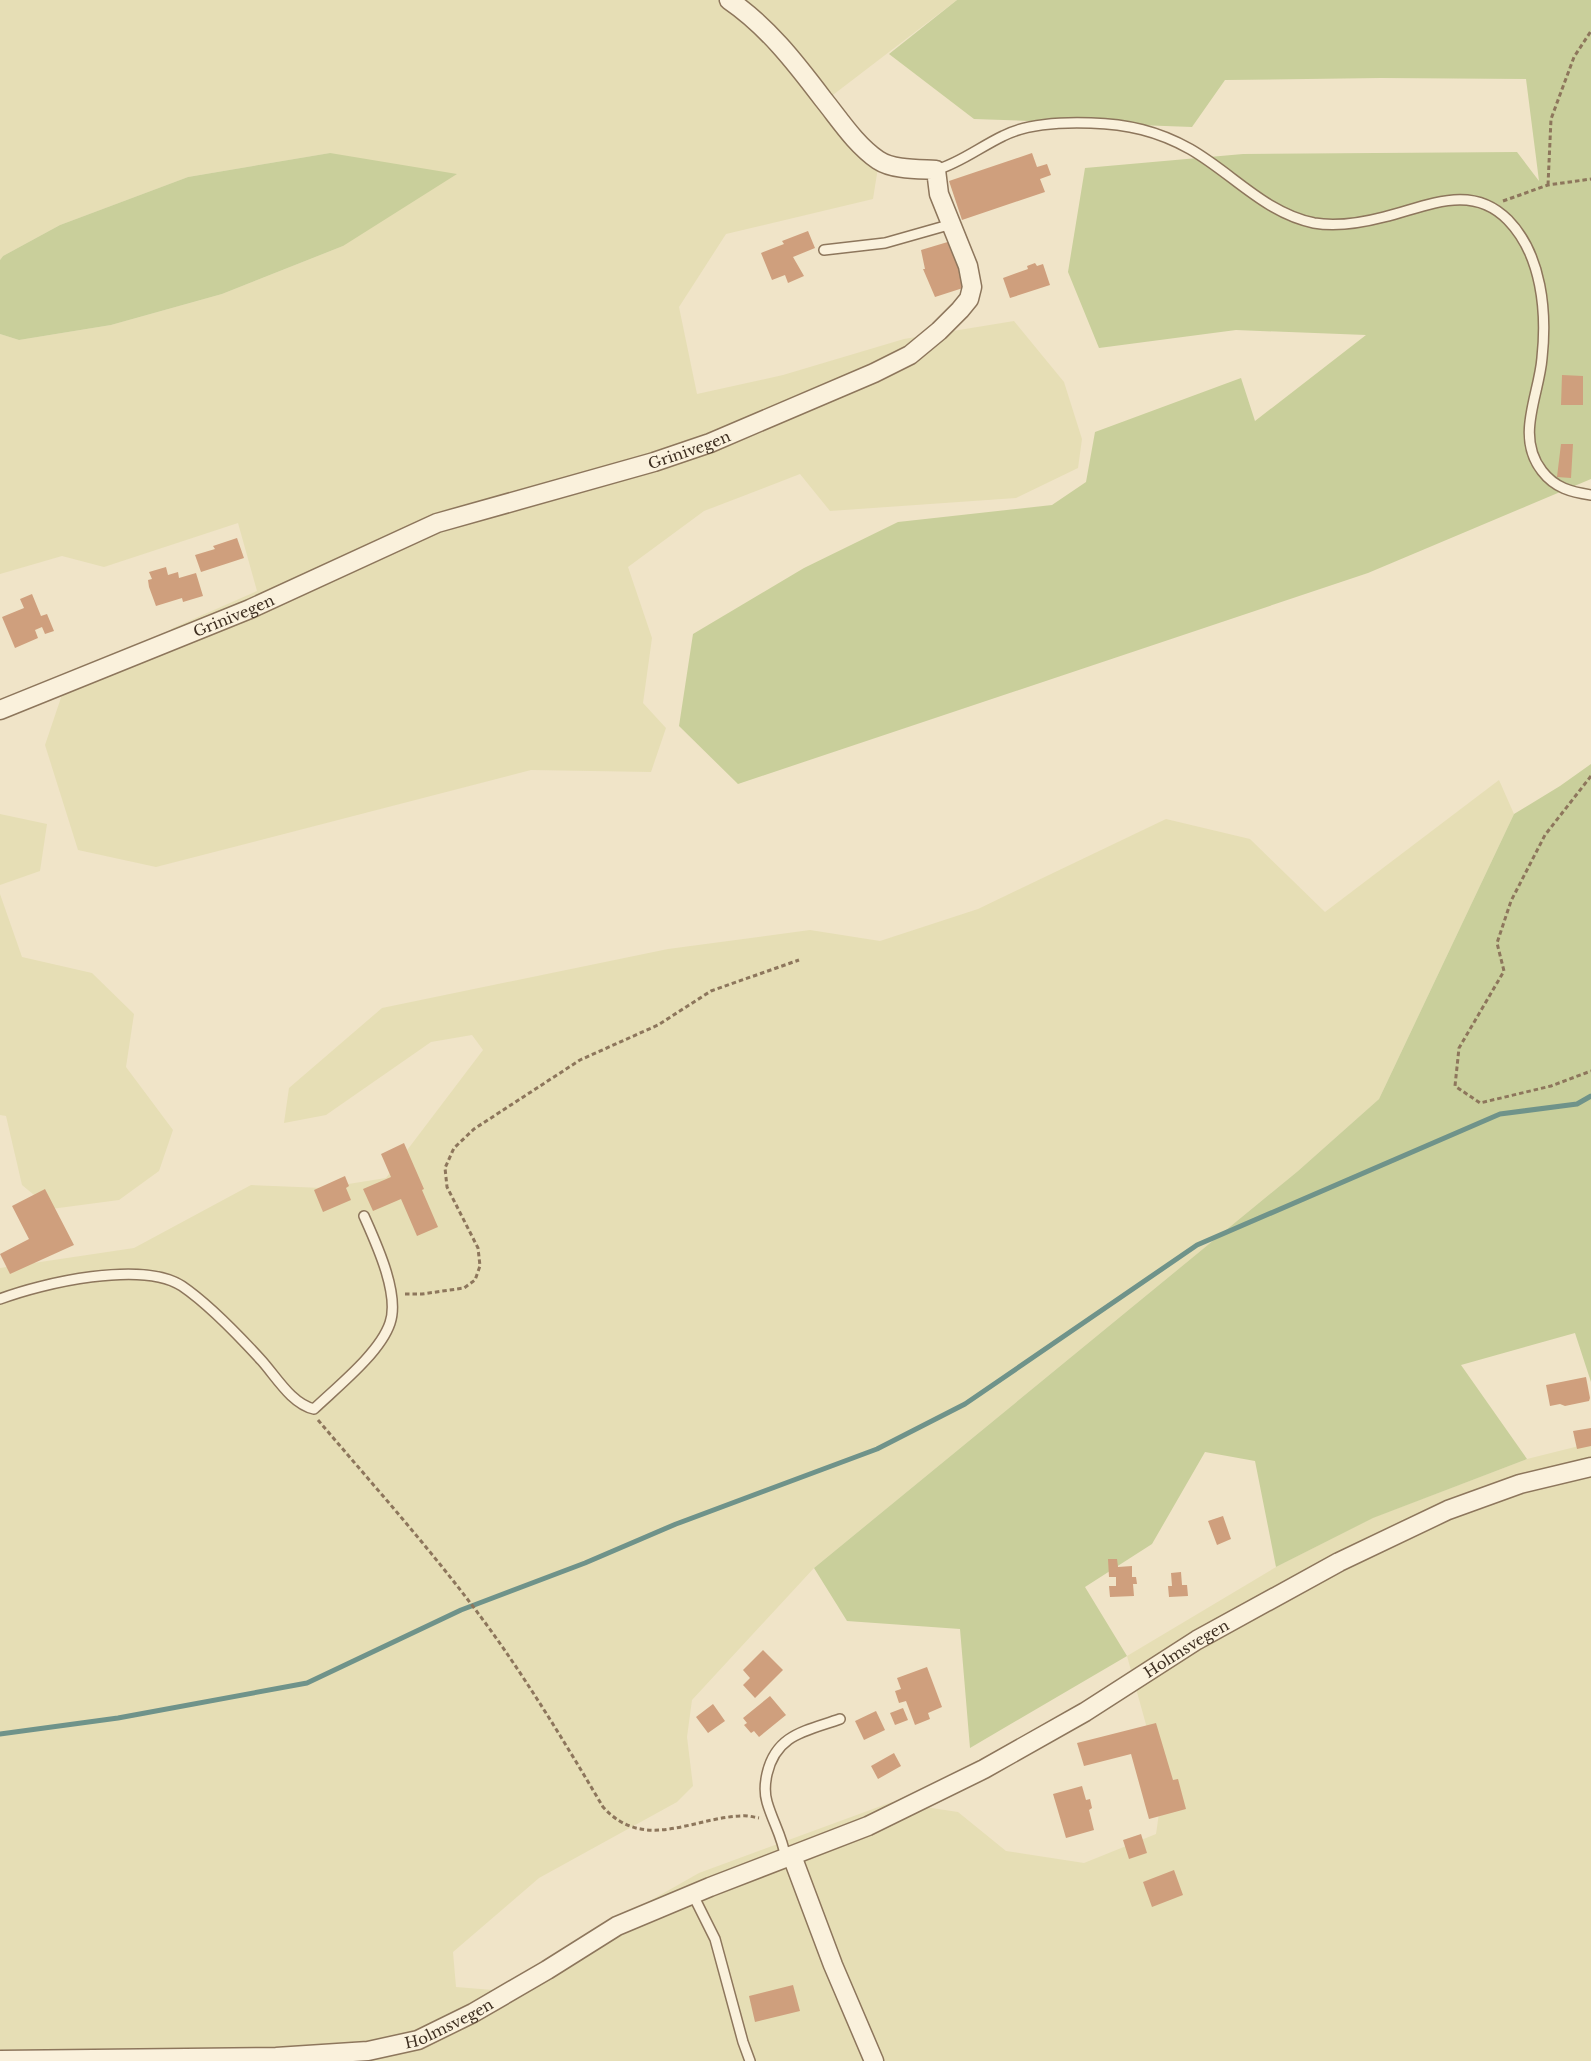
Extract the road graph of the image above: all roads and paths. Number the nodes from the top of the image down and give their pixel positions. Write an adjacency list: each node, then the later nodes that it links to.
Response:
1 (729, 0): 3 (street)
2 (1591, 31): 5 (path)
3 (936, 170): 6 (lane); 7 (street, Grinivegen)
4 (1591, 179): 5 (path)
5 (1548, 185): 6 (path)
6 (1489, 207): 9 (lane)
7 (952, 224): 8 (lane); 10 (street, Grinivegen)
8 (824, 250)
9 (1591, 495)
10 (0, 710)
11 (1591, 776): 13 (path)
12 (799, 960): 15 (path)
13 (1591, 1071)
14 (364, 1216): 15 (lane)
15 (391, 1293): 17 (lane)
16 (0, 1299): 17 (lane)
17 (304, 1406): 20 (path)
18 (1591, 1467): 21 (street, Holmsvegen)
19 (840, 1719): 20 (lane)
20 (773, 1819): 21 (lane)
21 (789, 1858): 22 (street, Holmsvegen); 25 (street)
22 (693, 1895): 23 (street, Holmsvegen); 24 (lane)
23 (0, 2060)
24 (750, 2061)
25 (874, 2061)

